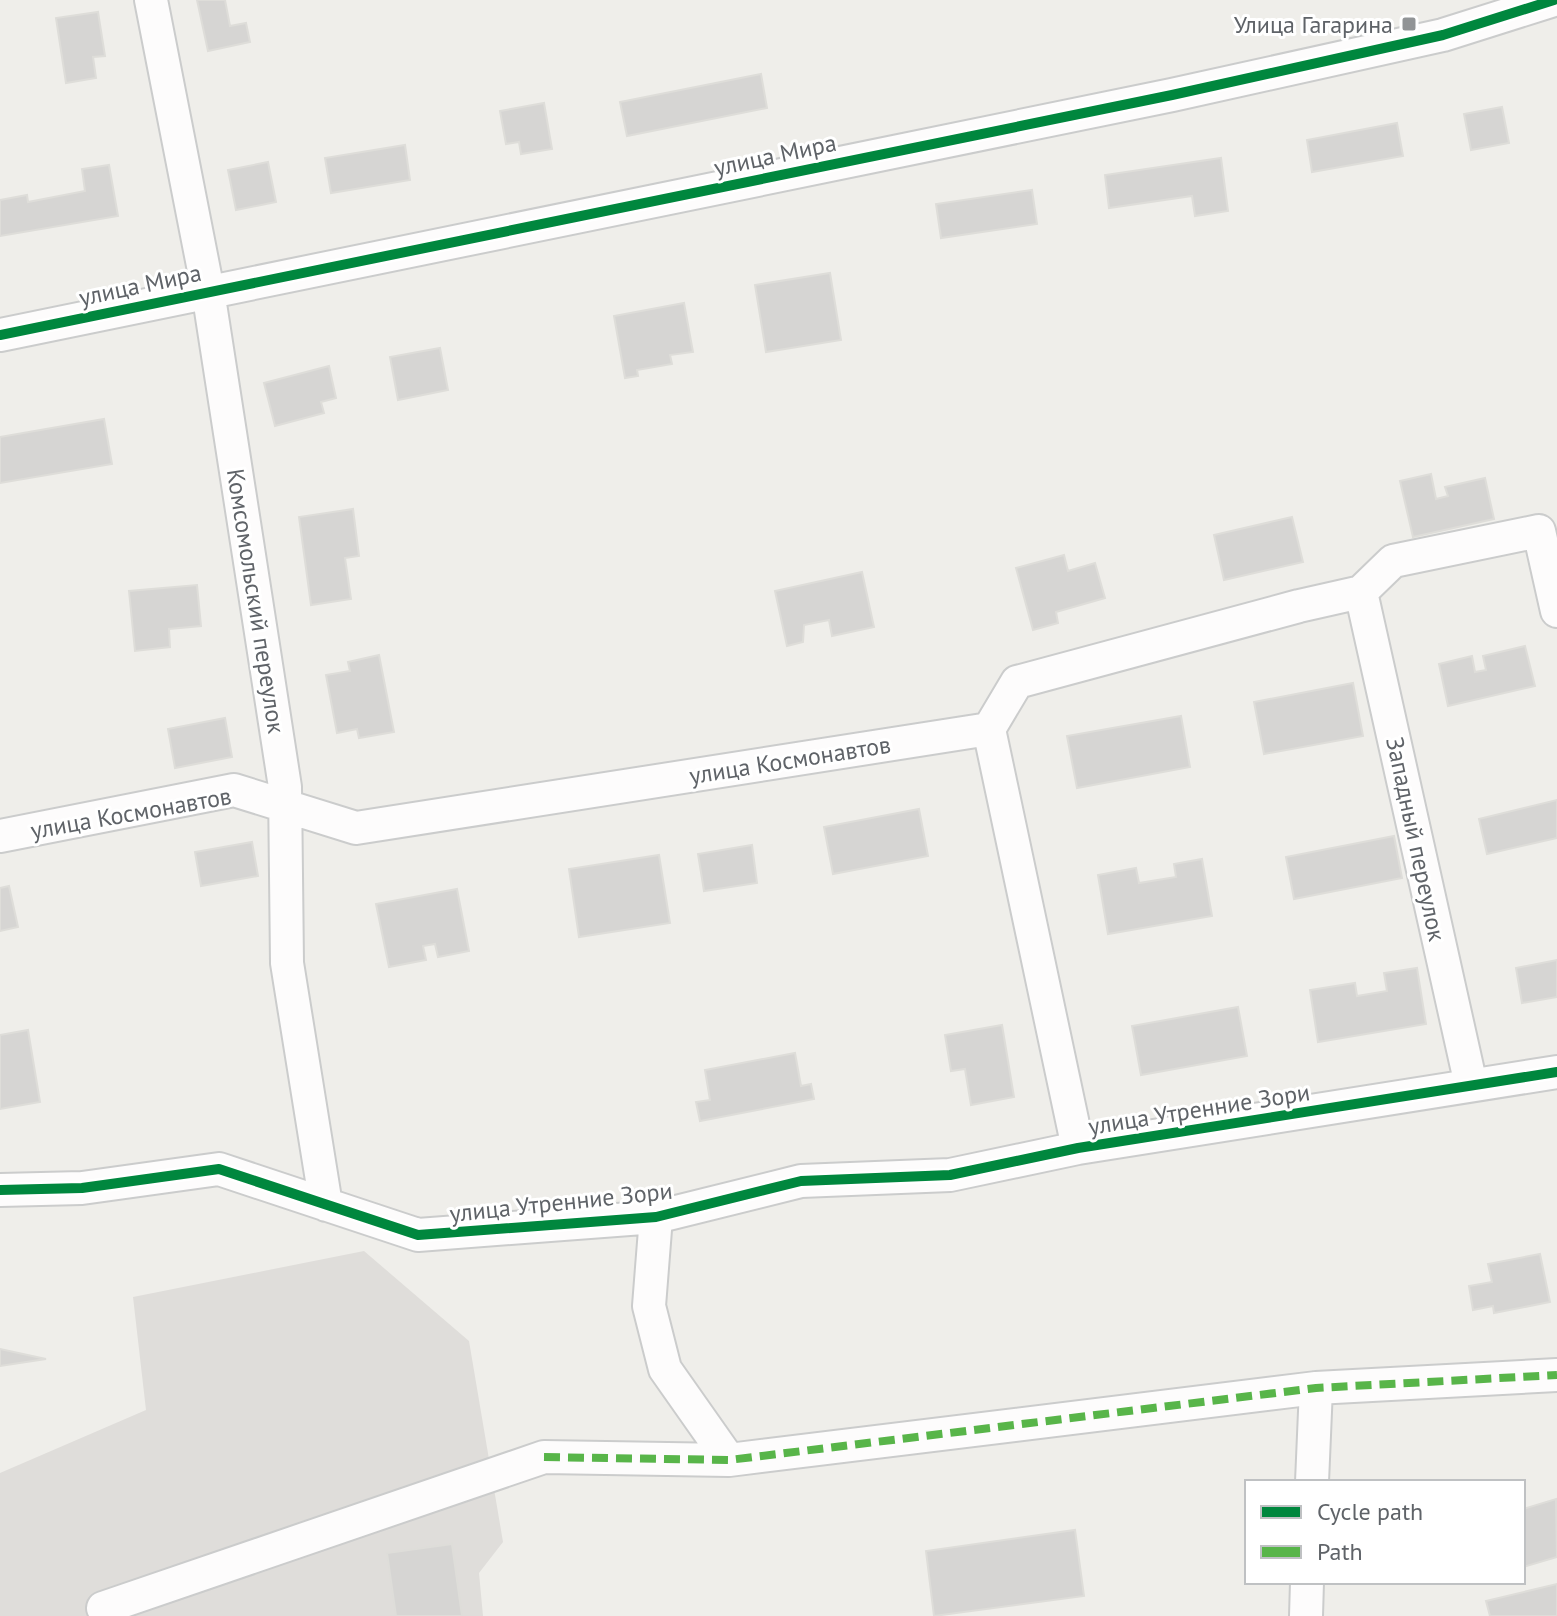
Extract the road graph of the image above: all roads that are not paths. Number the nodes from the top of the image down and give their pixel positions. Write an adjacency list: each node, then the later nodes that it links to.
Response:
1 (151, 0): 3 (street, Комсомольский переулок)
2 (1554, 0): 3 (street, улица Мира)
3 (208, 291): 4 (street, улица Мира); 8 (street, Комсомольский переулок)
4 (0, 335)
5 (1361, 592): 6 (street); 7 (street); 11 (street, Западный переулок)
6 (1557, 611)
7 (989, 729): 8 (street, улица Космонавтов); 12 (street)
8 (285, 806): 9 (street, улица Космонавтов); 14 (street, Комсомольский переулок)
9 (0, 836)
10 (1557, 1072): 11 (street, улица Утренние Зори)
11 (1471, 1085): 12 (street, улица Утренние Зори)
12 (1078, 1148): 15 (street, улица Утренние Зори)
13 (0, 1190): 14 (street, улица Утренние Зори)
14 (326, 1205): 15 (street, улица Утренние Зори)
15 (656, 1217): 18 (street)
16 (1557, 1375): 17 (street)
17 (1316, 1388): 18 (street); 19 (street)
18 (729, 1460): 21 (street)
19 (1312, 1480)
20 (1307, 1584): 22 (street)
21 (103, 1608)
22 (1306, 1616)

